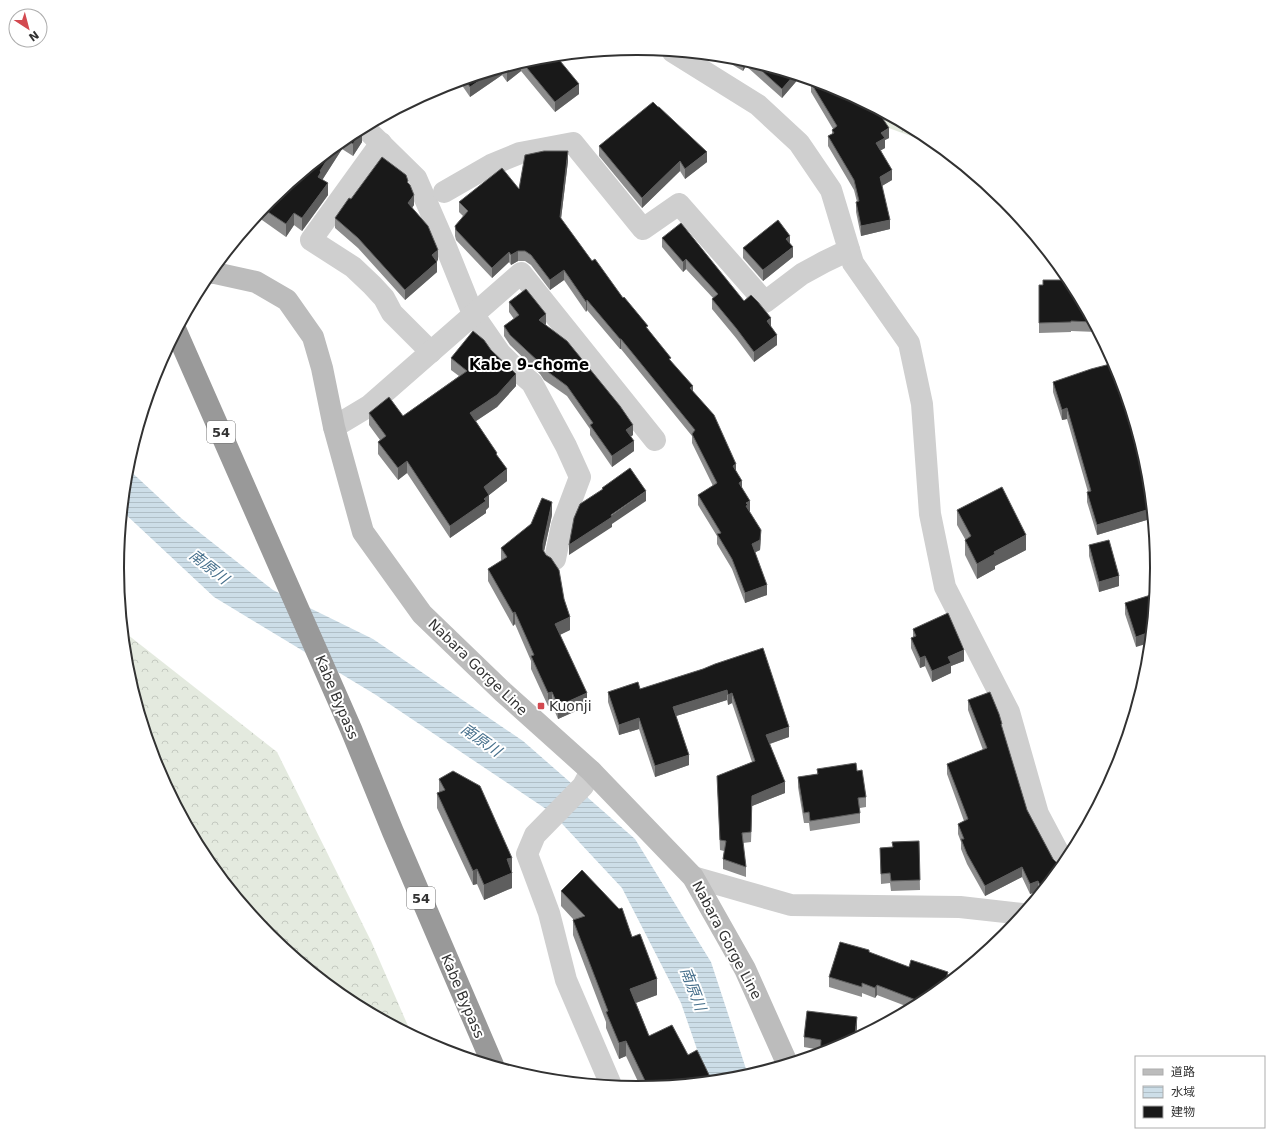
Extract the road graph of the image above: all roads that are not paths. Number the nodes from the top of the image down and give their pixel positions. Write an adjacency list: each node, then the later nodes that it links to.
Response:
1 (681, 57): 5 (street)
2 (368, 131): 3 (street)
3 (382, 143): 7 (street); 9 (street)
4 (444, 192): 5 (street)
5 (849, 250): 14 (street)
6 (217, 273): 10 (main road, Nabara Gorge Line)
7 (473, 314): 9 (street); 11 (street); 12 (street)
8 (178, 336): 18 (highway, Kabe Bypass / 54)
9 (430, 352): 10 (street)
10 (334, 427): 13 (main road, Nabara Gorge Line)
11 (655, 440)
12 (556, 559)
13 (587, 778): 15 (main road, Nabara Gorge Line); 19 (street)
14 (1060, 856)
15 (693, 877): 16 (street); 17 (main road, Nabara Gorge Line)
16 (1015, 913)
17 (785, 1059)
18 (491, 1060)
19 (608, 1080)

